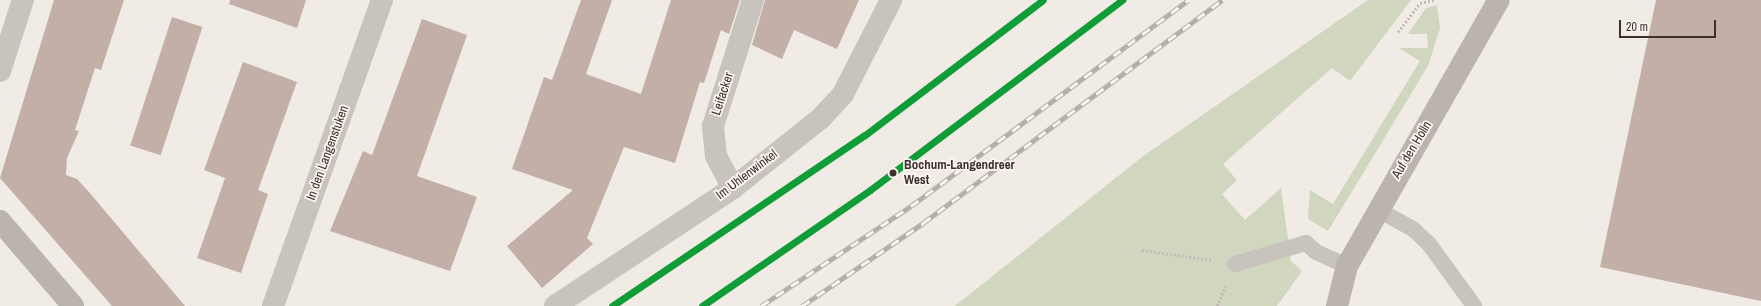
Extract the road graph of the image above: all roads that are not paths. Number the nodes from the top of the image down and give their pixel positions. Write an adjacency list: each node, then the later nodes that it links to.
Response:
1 (23, 0): 6 (street)
2 (382, 0): 12 (street, In den Langenstuken)
3 (753, 0): 7 (street, Leifacker)
4 (891, 0): 7 (street, Im Uhlenwinkel)
5 (1500, 0): 8 (street, Auf den Holln)
6 (0, 71)
7 (733, 188): 14 (street, Im Uhlenwinkel)
8 (1377, 209): 11 (street, Auf den Holln); 16 (lane)
9 (0, 221): 13 (street)
10 (1235, 264): 11 (lane)
11 (1347, 266): 15 (street, Auf den Holln)
12 (278, 304)
13 (73, 306)
14 (555, 306)
15 (1337, 306)
16 (1474, 306)

